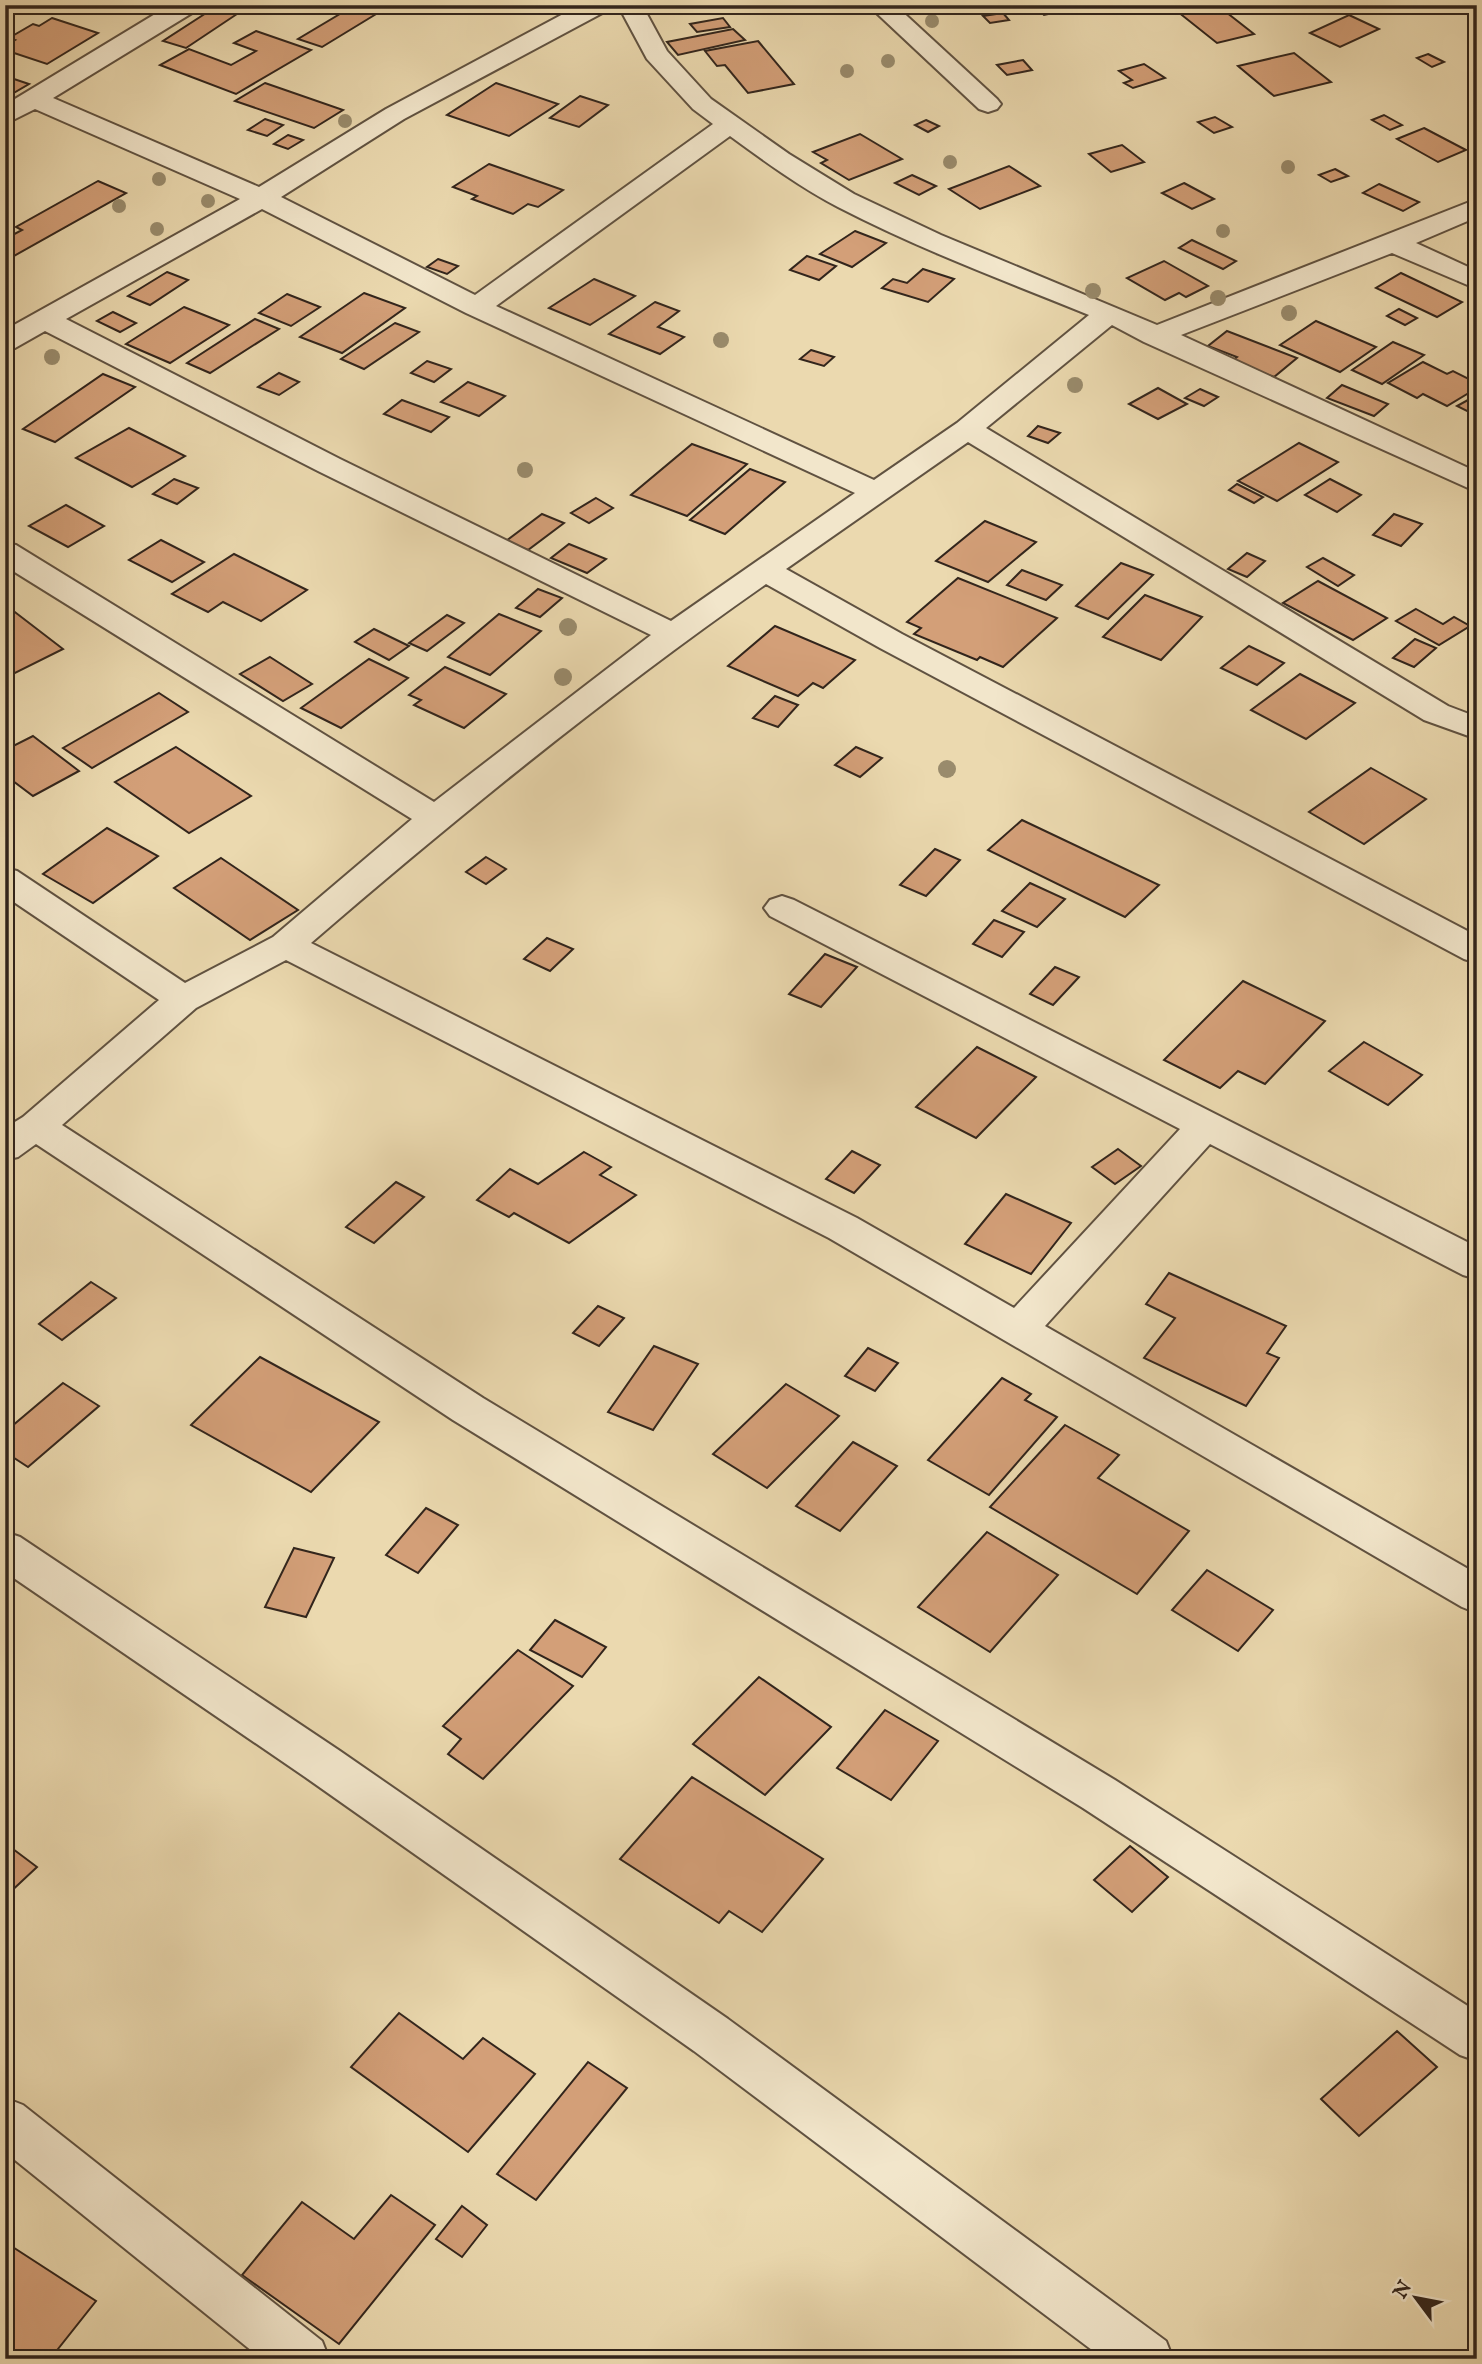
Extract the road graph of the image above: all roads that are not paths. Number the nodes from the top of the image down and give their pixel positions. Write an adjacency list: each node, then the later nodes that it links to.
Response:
1 (188, 5): 5 (street)
2 (598, 5): 9 (street)
3 (630, 5): 8 (street)
4 (880, 5): 6 (street)
5 (34, 99): 7 (street); 9 (street)
6 (988, 104)
7 (5, 116)
8 (730, 124): 13 (street); 14 (street)
9 (261, 198): 13 (street); 15 (street)
10 (1477, 207): 11 (street)
11 (1393, 243): 12 (street); 16 (street)
12 (1477, 281)
13 (476, 306): 20 (street)
14 (1109, 313): 16 (street); 18 (street)
15 (44, 319): 17 (street); 23 (street)
16 (1154, 336): 19 (street)
17 (5, 342)
18 (967, 429): 20 (street); 24 (street)
19 (1477, 483)
20 (878, 493): 22 (street)
21 (5, 552): 25 (street)
22 (764, 570): 23 (street); 29 (street)
23 (673, 634): 25 (street)
24 (1477, 729)
25 (435, 818): 28 (street)
26 (5, 879): 30 (street)
27 (782, 908): 31 (street)
28 (286, 945): 30 (street); 34 (street)
29 (1477, 951)
30 (183, 999): 32 (street)
31 (1206, 1125): 33 (street); 34 (street)
32 (21, 1136): 37 (street)
33 (1477, 1265)
34 (1019, 1329): 36 (street)
35 (5, 1549): 40 (street)
36 (1477, 1595)
37 (1477, 2039)
38 (5, 2121): 39 (street)
39 (303, 2359)
40 (1147, 2359)

